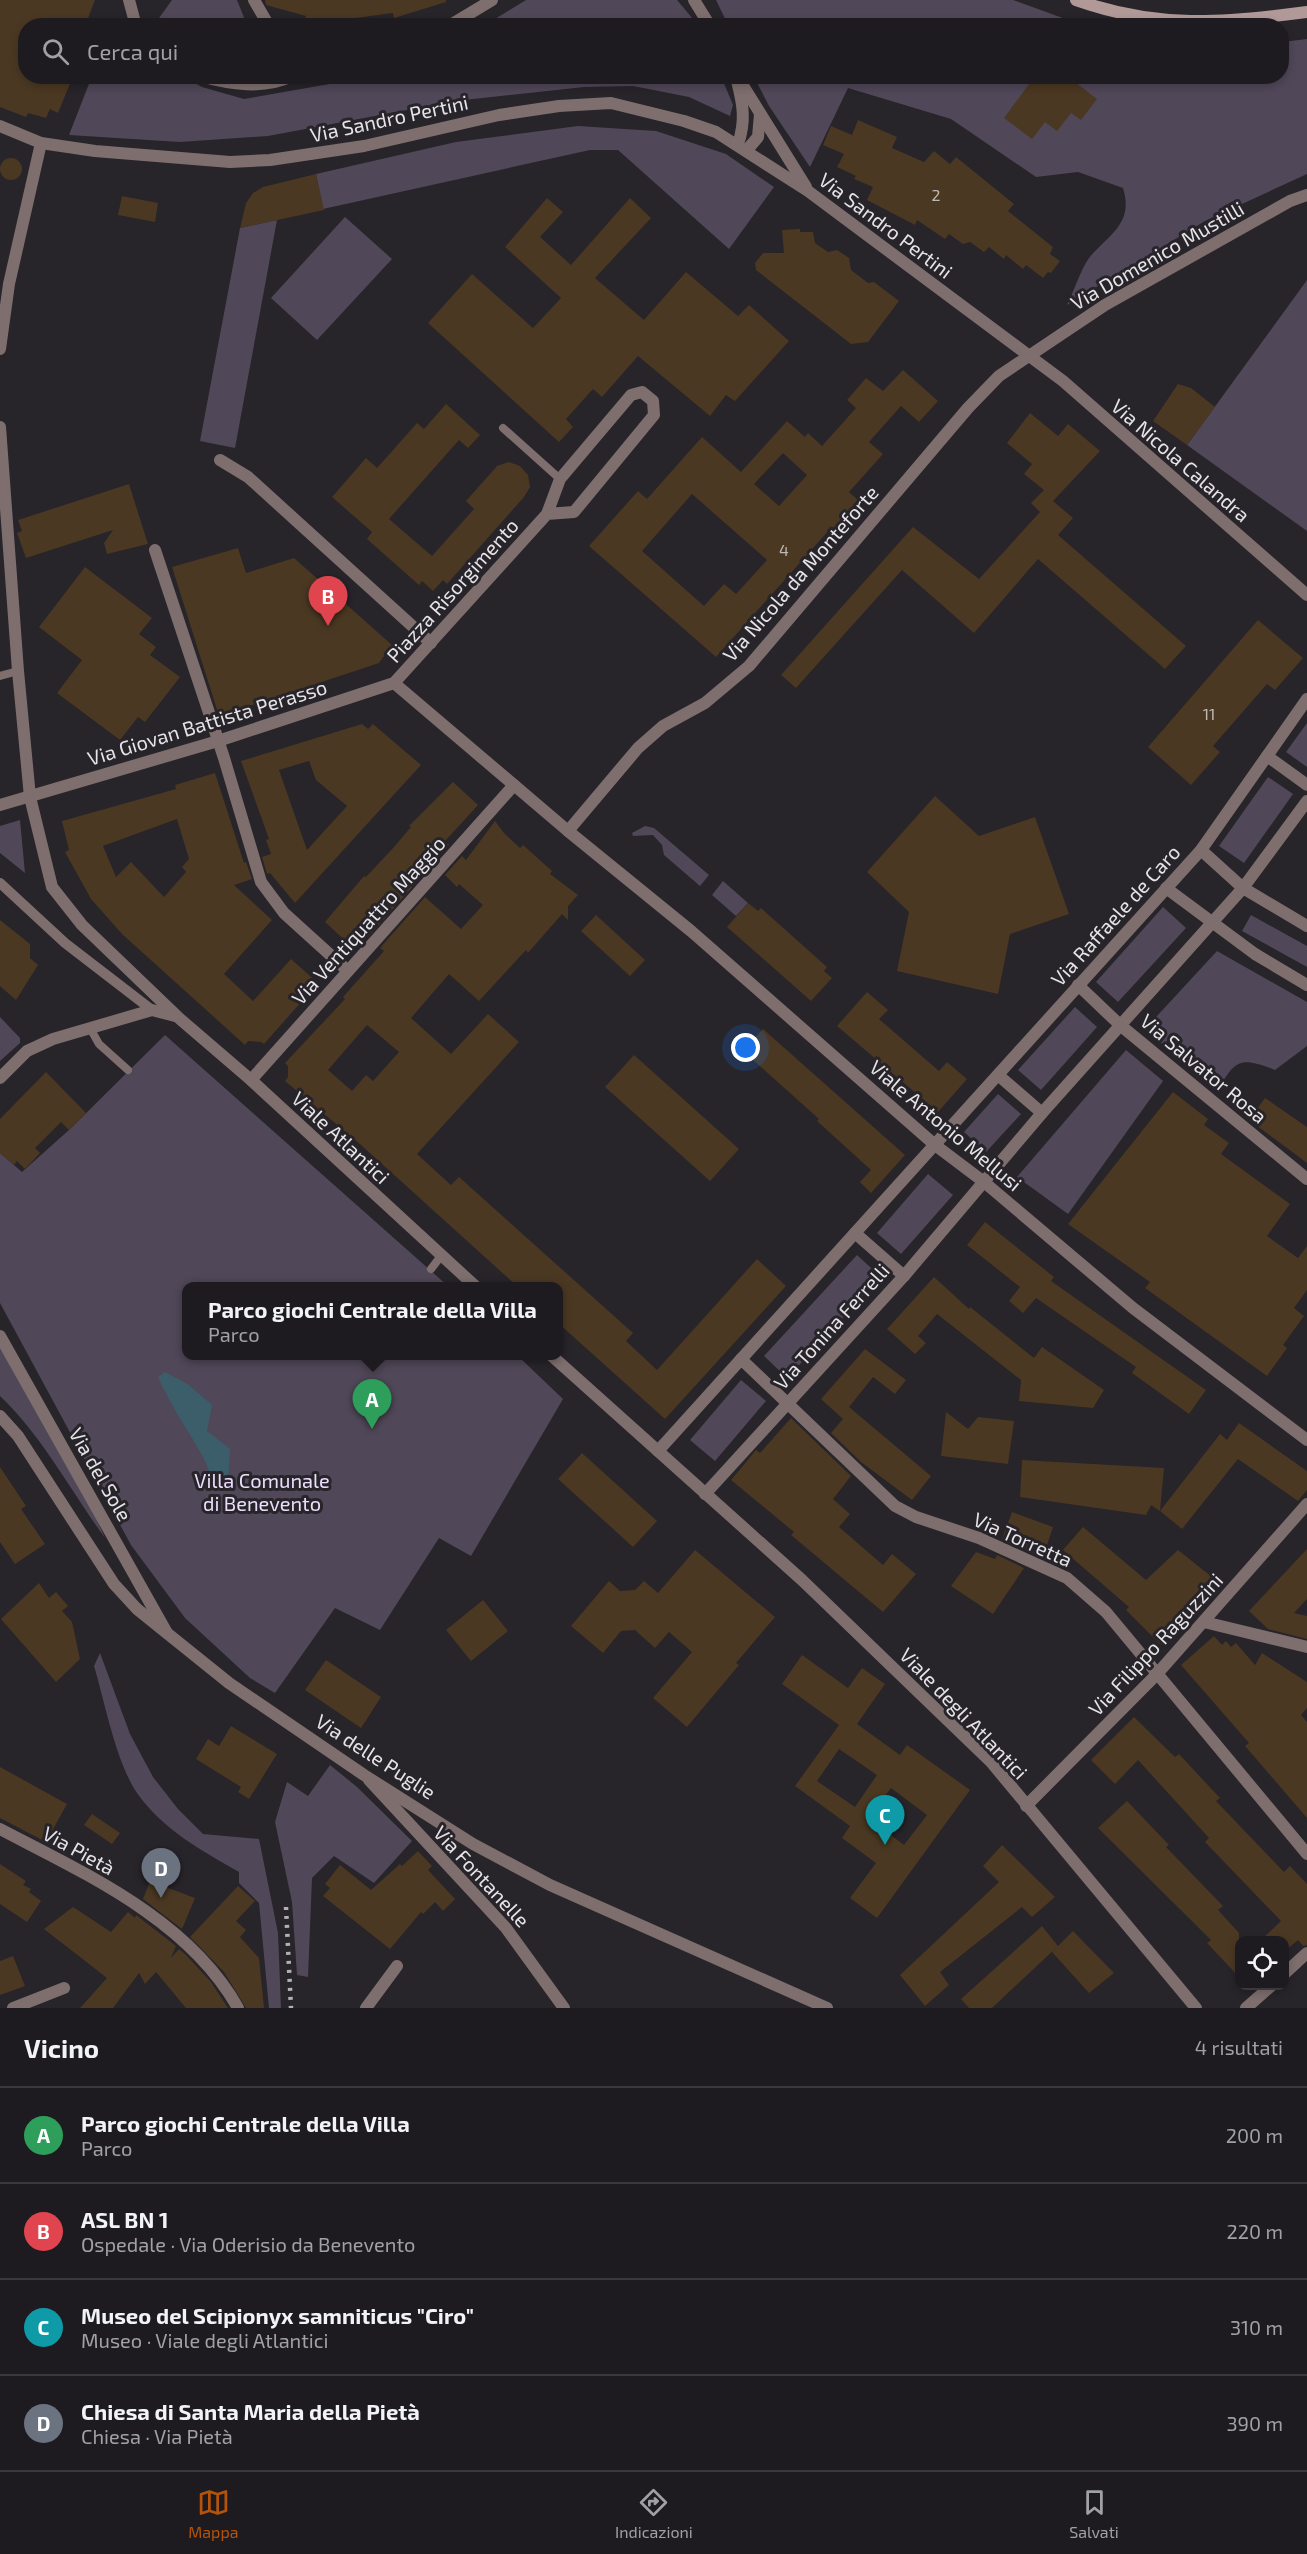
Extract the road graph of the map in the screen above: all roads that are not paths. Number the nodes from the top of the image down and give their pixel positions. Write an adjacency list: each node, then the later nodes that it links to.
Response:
1 (129, 0): 7 (street)
2 (254, 0): 8 (street)
3 (492, 0): 9 (street)
4 (694, 0): 10 (street)
5 (1076, 0): 11 (main road)
6 (1307, 12): 12 (main road)
7 (134, 18)
8 (264, 18)
9 (462, 18)
10 (705, 18)
11 (1138, 18)
12 (1240, 18)
13 (227, 84): 14 (street)
14 (253, 84)
15 (739, 84): 20 (street)
16 (742, 84): 17 (street)
17 (760, 110): 20 (street); 21 (street)
18 (0, 126): 19 (street, Via Sandro Pertini)
19 (41, 143): 20 (street, Via Sandro Pertini); 23 (street)
20 (742, 147): 21 (street, Via Sandro Pertini)
21 (808, 191): 24 (street, Via Sandro Pertini)
22 (1307, 195): 24 (street, Via Domenico Mustilli)
23 (0, 349)
24 (1029, 356): 31 (street, Via Nicola Calandra); 44 (street, Via Nicola da Monteforte)
25 (0, 427): 33 (street, Viale Atlantici)
26 (503, 428): 28 (lane)
27 (220, 460): 32 (street)
28 (560, 479): 29 (street, Piazza Risorgimento); 29 (street, Piazza Risorgimento)
29 (547, 514): 32 (street, Piazza Risorgimento)
30 (155, 550): 37 (street)
31 (1307, 595)
32 (431, 643): 35 (street, Piazza Risorgimento)
33 (18, 671): 34 (lane); 41 (street, Viale Atlantici)
34 (0, 676)
35 (394, 683): 37 (street, Via Giovan Battista Perasso); 39 (street, Piazza Risorgimento)
36 (1307, 699): 38 (street, Via Raffaele de Caro)
37 (218, 741): 41 (street, Via Giovan Battista Perasso); 51 (street)
38 (1267, 756): 40 (street); 45 (street, Via Raffaele de Caro)
39 (514, 785): 44 (street, Piazza Risorgimento); 51 (street, Via Ventiquattro Maggio)
40 (1307, 785)
41 (30, 797): 43 (street, Via Giovan Battista Perasso); 55 (street, Viale Atlantici)
42 (1307, 801): 48 (street)
43 (0, 805)
44 (568, 831): 63 (street, Viale Antonio Mellusi)
45 (1201, 850): 47 (street, Via Raffaele de Caro); 48 (street)
46 (0, 883): 54 (street)
47 (1166, 888): 49 (street); 52 (street, Via Raffaele de Caro)
48 (1243, 888): 49 (street); 50 (street)
49 (1211, 924): 53 (street); 56 (street)
50 (1307, 926)
51 (348, 972): 61 (street, Via Ventiquattro Maggio)
52 (1078, 985): 56 (street, Via Salvator Rosa); 59 (street, Via Raffaele de Caro)
53 (1307, 985)
54 (152, 1010): 55 (street); 57 (street)
55 (179, 1018): 61 (street, Viale Atlantici)
56 (1120, 1025): 62 (street); 64 (street, Via Salvator Rosa)
57 (90, 1028): 58 (lane); 60 (street)
58 (128, 1070)
59 (998, 1074): 62 (street); 63 (street, Via Raffaele de Caro)
60 (0, 1077)
61 (251, 1080): 67 (street, Viale Atlantici)
62 (1042, 1113): 65 (street)
63 (935, 1144): 65 (street, Viale Antonio Mellusi); 66 (street)
64 (1307, 1179)
65 (984, 1182): 69 (street, Via Tonina Ferrelli); 76 (street, Viale Antonio Mellusi)
66 (855, 1233): 69 (street); 72 (street)
67 (441, 1256): 68 (lane); 70 (street, Viale Atlantici)
68 (430, 1269)
69 (904, 1275): 74 (street, Via Tonina Ferrelli)
70 (470, 1282)
71 (0, 1336): 81 (street, Via del Sole)
72 (741, 1359): 74 (street, Via Torretta); 77 (street)
73 (556, 1360): 77 (street)
74 (789, 1402): 78 (street, Via Tonina Ferrelli); 83 (street, Via Torretta)
75 (0, 1416): 81 (street, Via delle Puglie)
76 (1307, 1440)
77 (658, 1451): 78 (street)
78 (705, 1494): 85 (street, Viale degli Atlantici)
79 (1307, 1504): 80 (street, Via Filippo Raguzzini)
80 (1204, 1622): 82 (street); 83 (street, Via Filippo Raguzzini)
81 (167, 1633): 84 (street, Via delle Puglie)
82 (1307, 1647)
83 (1157, 1674): 85 (street, Via Filippo Raguzzini); 87 (street, Via Torretta)
84 (364, 1775): 96 (street, Via Fontanelle); 97 (street, Via delle Puglie)
85 (1026, 1806): 98 (street, Viale degli Atlantici)
86 (0, 1830): 94 (street, Via Pietà)
87 (1307, 1854)
88 (1307, 1953): 90 (street)
89 (397, 1966): 95 (street)
90 (1289, 1969)
91 (64, 1988): 93 (street)
92 (1266, 1990): 99 (street)
93 (13, 2008)
94 (237, 2008)
95 (366, 2008)
96 (564, 2008)
97 (826, 2008)
98 (1196, 2008)
99 (1246, 2008)

